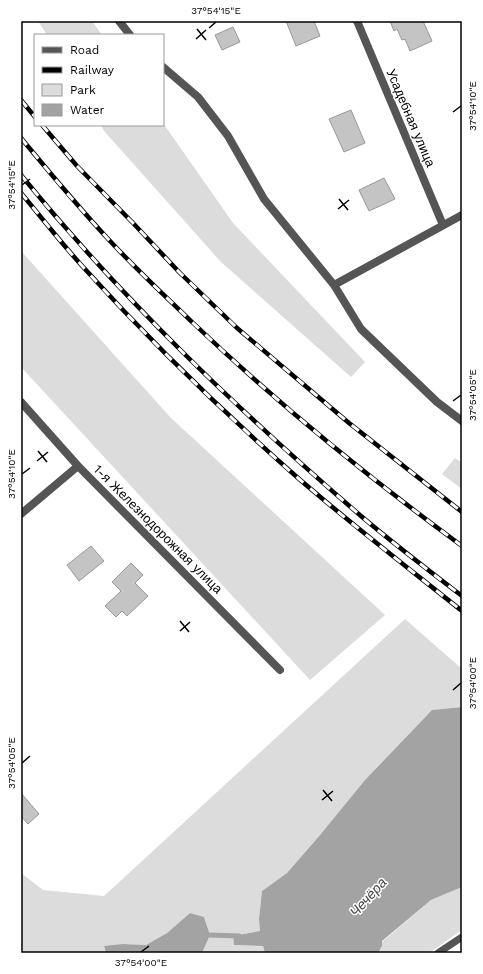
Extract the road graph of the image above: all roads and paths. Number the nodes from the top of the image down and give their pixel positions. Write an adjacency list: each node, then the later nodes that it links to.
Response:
1 (119, 21): 3 (street)
2 (357, 21): 6 (street, Усадебная улица)
3 (129, 34)
4 (164, 69): 7 (street)
5 (462, 215): 6 (street)
6 (443, 225): 7 (street)
7 (334, 285): 9 (street)
8 (21, 402): 10 (street, 1-я Железнодорожная улица)
9 (462, 422)
10 (78, 466): 11 (street); 12 (street, 1-я Железнодорожная улица)
11 (21, 514)
12 (280, 670)
13 (462, 937): 14 (lane)
14 (438, 953)

